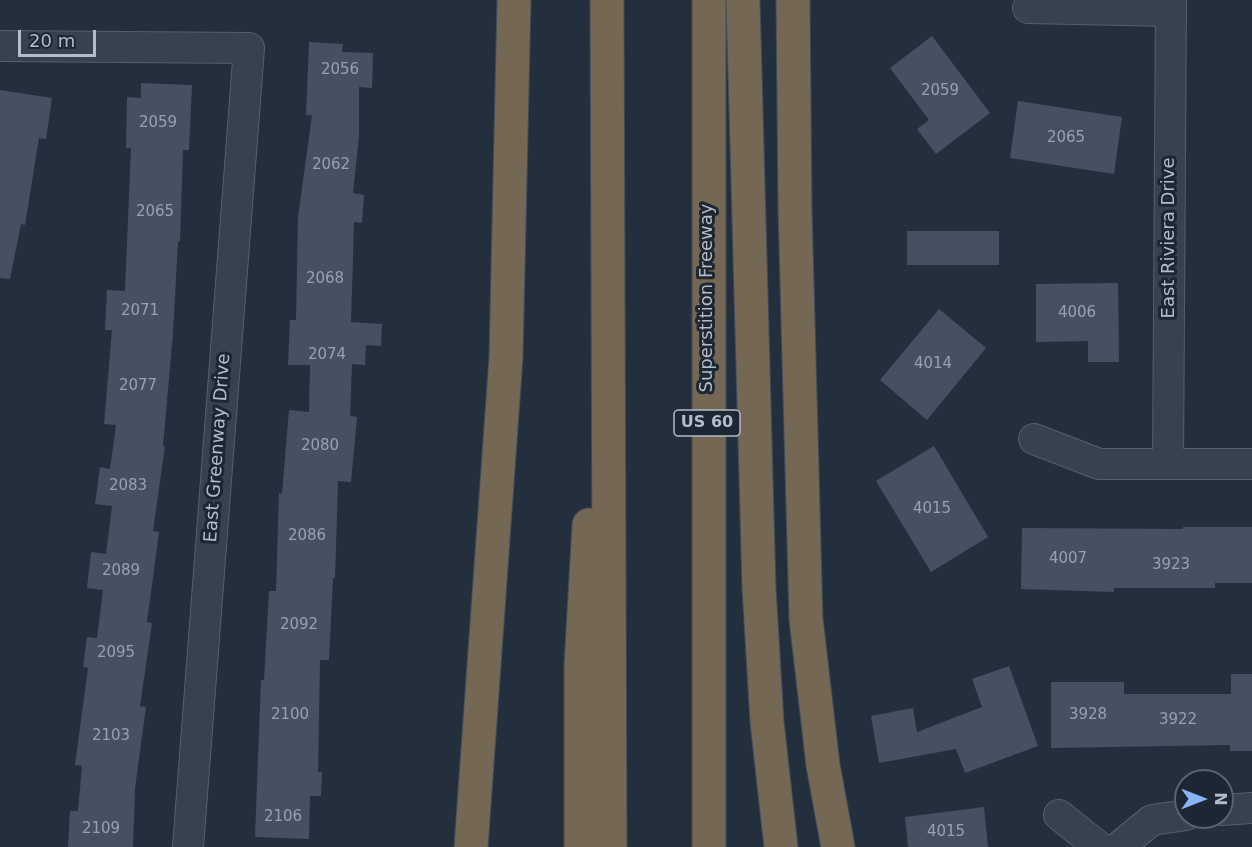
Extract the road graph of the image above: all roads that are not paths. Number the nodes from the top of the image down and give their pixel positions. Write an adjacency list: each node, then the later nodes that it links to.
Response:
1 (514, 0): 18 (highway)
2 (607, 0): 9 (highway)
3 (709, 0): 21 (highway, Superstition Freeway / US 60)
4 (743, 0): 22 (highway)
5 (793, 0): 23 (highway)
6 (1171, 6): 7 (street, East Riviera Drive); 11 (street, East Riviera Drive)
7 (1028, 8)
8 (0, 46): 17 (street, East Greenway Drive)
9 (609, 176): 19 (highway); 20 (highway)
10 (1034, 439): 11 (street)
11 (1168, 464): 12 (street)
12 (1252, 464)
13 (1252, 808): 14 (street)
14 (1234, 809)
15 (1059, 815): 24 (street)
16 (1174, 817): 25 (street)
17 (188, 847)
18 (471, 847)
19 (581, 847)
20 (610, 847)
21 (708, 847)
22 (781, 847)
23 (837, 847)
24 (1099, 847)
25 (1119, 847)

